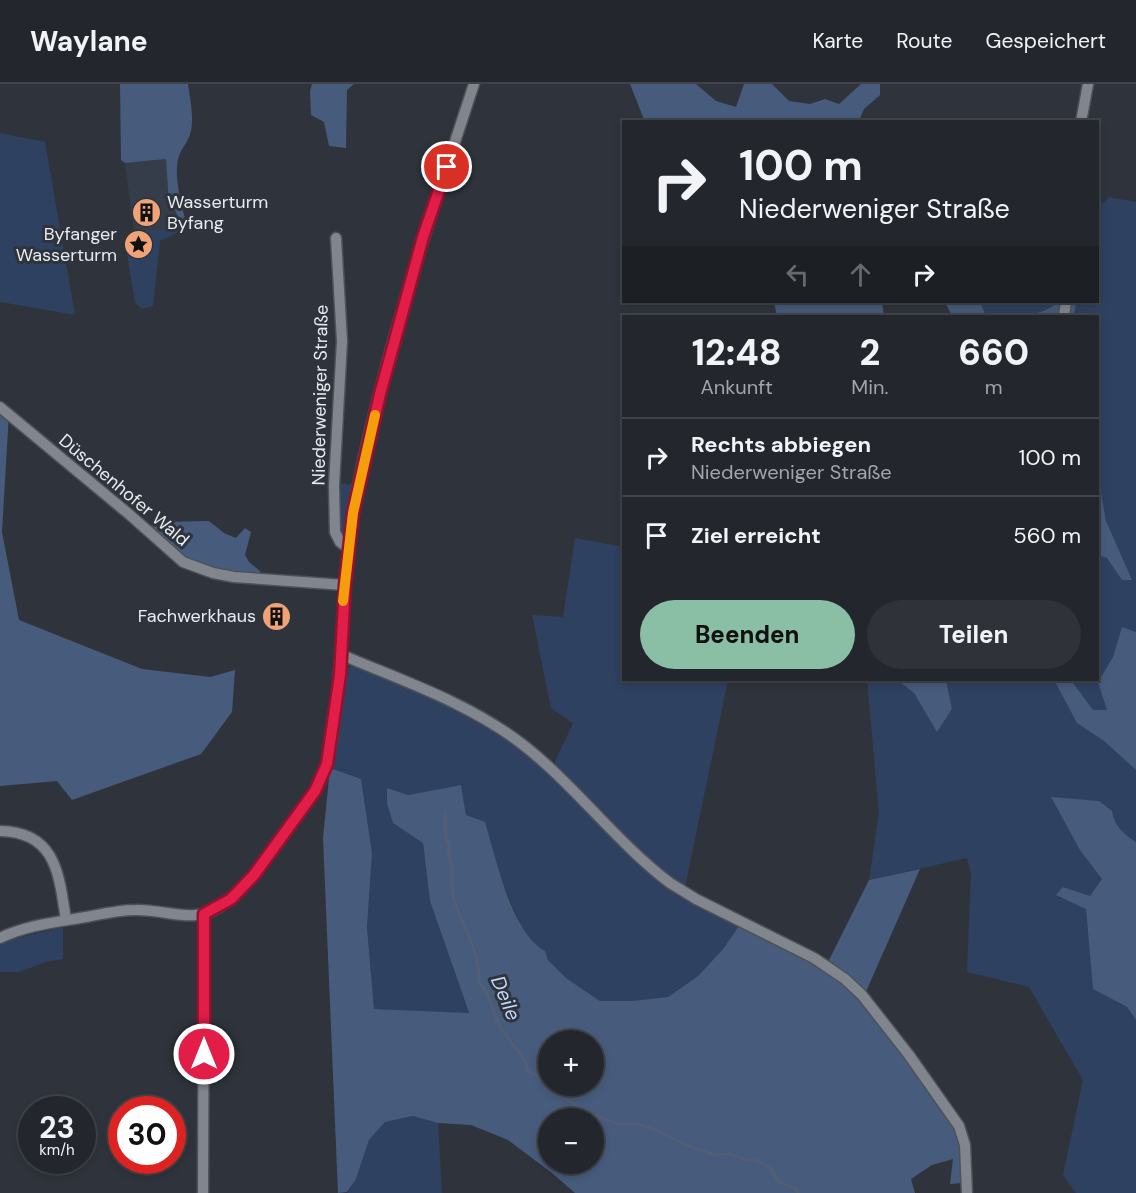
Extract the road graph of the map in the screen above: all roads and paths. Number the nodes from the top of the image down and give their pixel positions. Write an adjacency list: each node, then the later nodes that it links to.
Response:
1 (474, 84): 6 (street)
2 (1088, 84): 3 (street)
3 (1081, 120)
4 (336, 238): 6 (street, Niederweniger Straße)
5 (0, 407): 7 (street, Düschenhofer Wald)
6 (348, 548): 7 (street)
7 (345, 585): 8 (street)
8 (342, 655): 10 (street); 14 (street)
9 (0, 831): 11 (street)
10 (204, 914): 11 (street); 13 (street)
11 (66, 920): 12 (street)
12 (0, 938)
13 (203, 1193)
14 (967, 1193)

